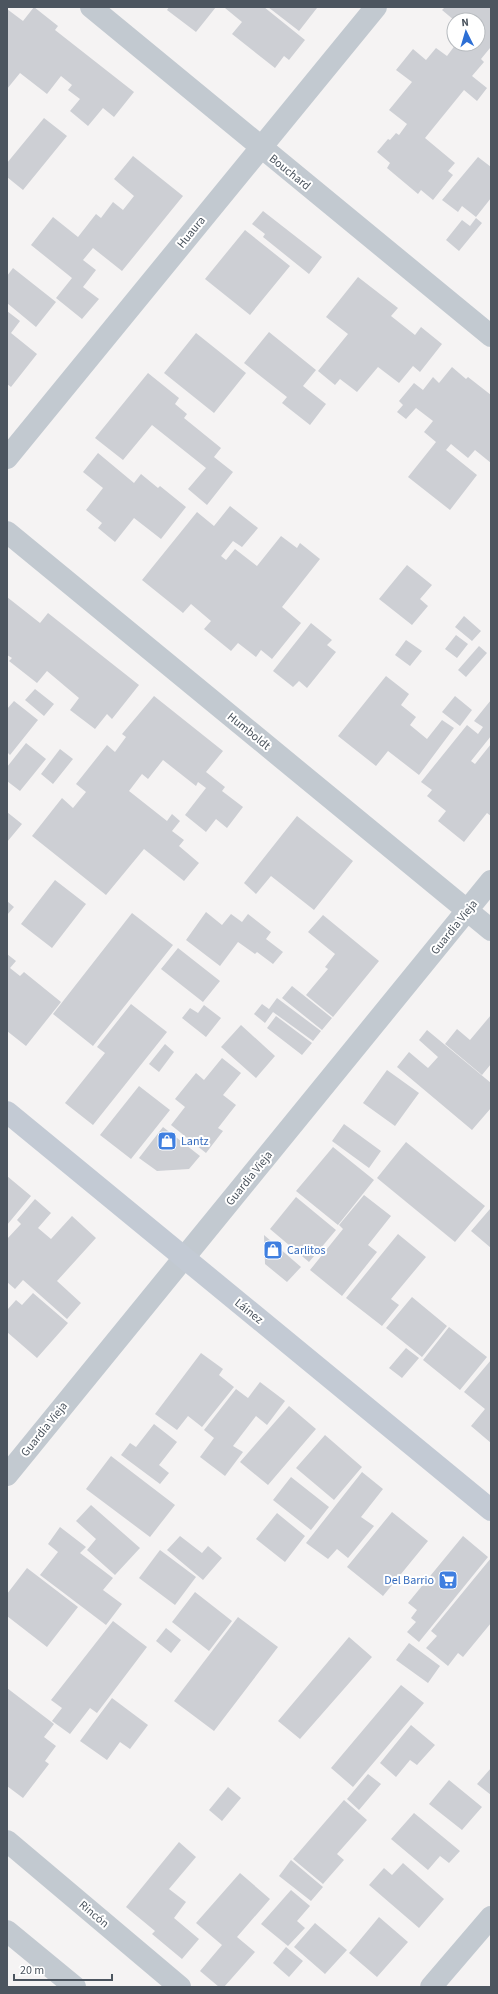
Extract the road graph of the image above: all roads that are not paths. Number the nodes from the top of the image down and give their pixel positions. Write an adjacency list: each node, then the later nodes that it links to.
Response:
1 (90, 7): 3 (street, Bouchard)
2 (376, 7): 3 (street, Huaura)
3 (261, 148): 4 (street, Bouchard); 5 (street, Huaura)
4 (491, 336)
5 (7, 458)
6 (7, 532): 8 (street, Humboldt)
7 (491, 881): 8 (street, Guardia Vieja)
8 (467, 910): 9 (street, Humboldt); 11 (street, Guardia Vieja)
9 (491, 930)
10 (7, 1112): 11 (main road, Láinez)
11 (184, 1258): 12 (street, Guardia Vieja); 13 (main road, Láinez)
12 (7, 1475)
13 (491, 1510)
14 (7, 1841): 18 (street, Rincón)
15 (491, 1916): 19 (street)
16 (7, 1931): 17 (street)
17 (75, 1987)
18 (180, 1987)
19 (431, 1987)

